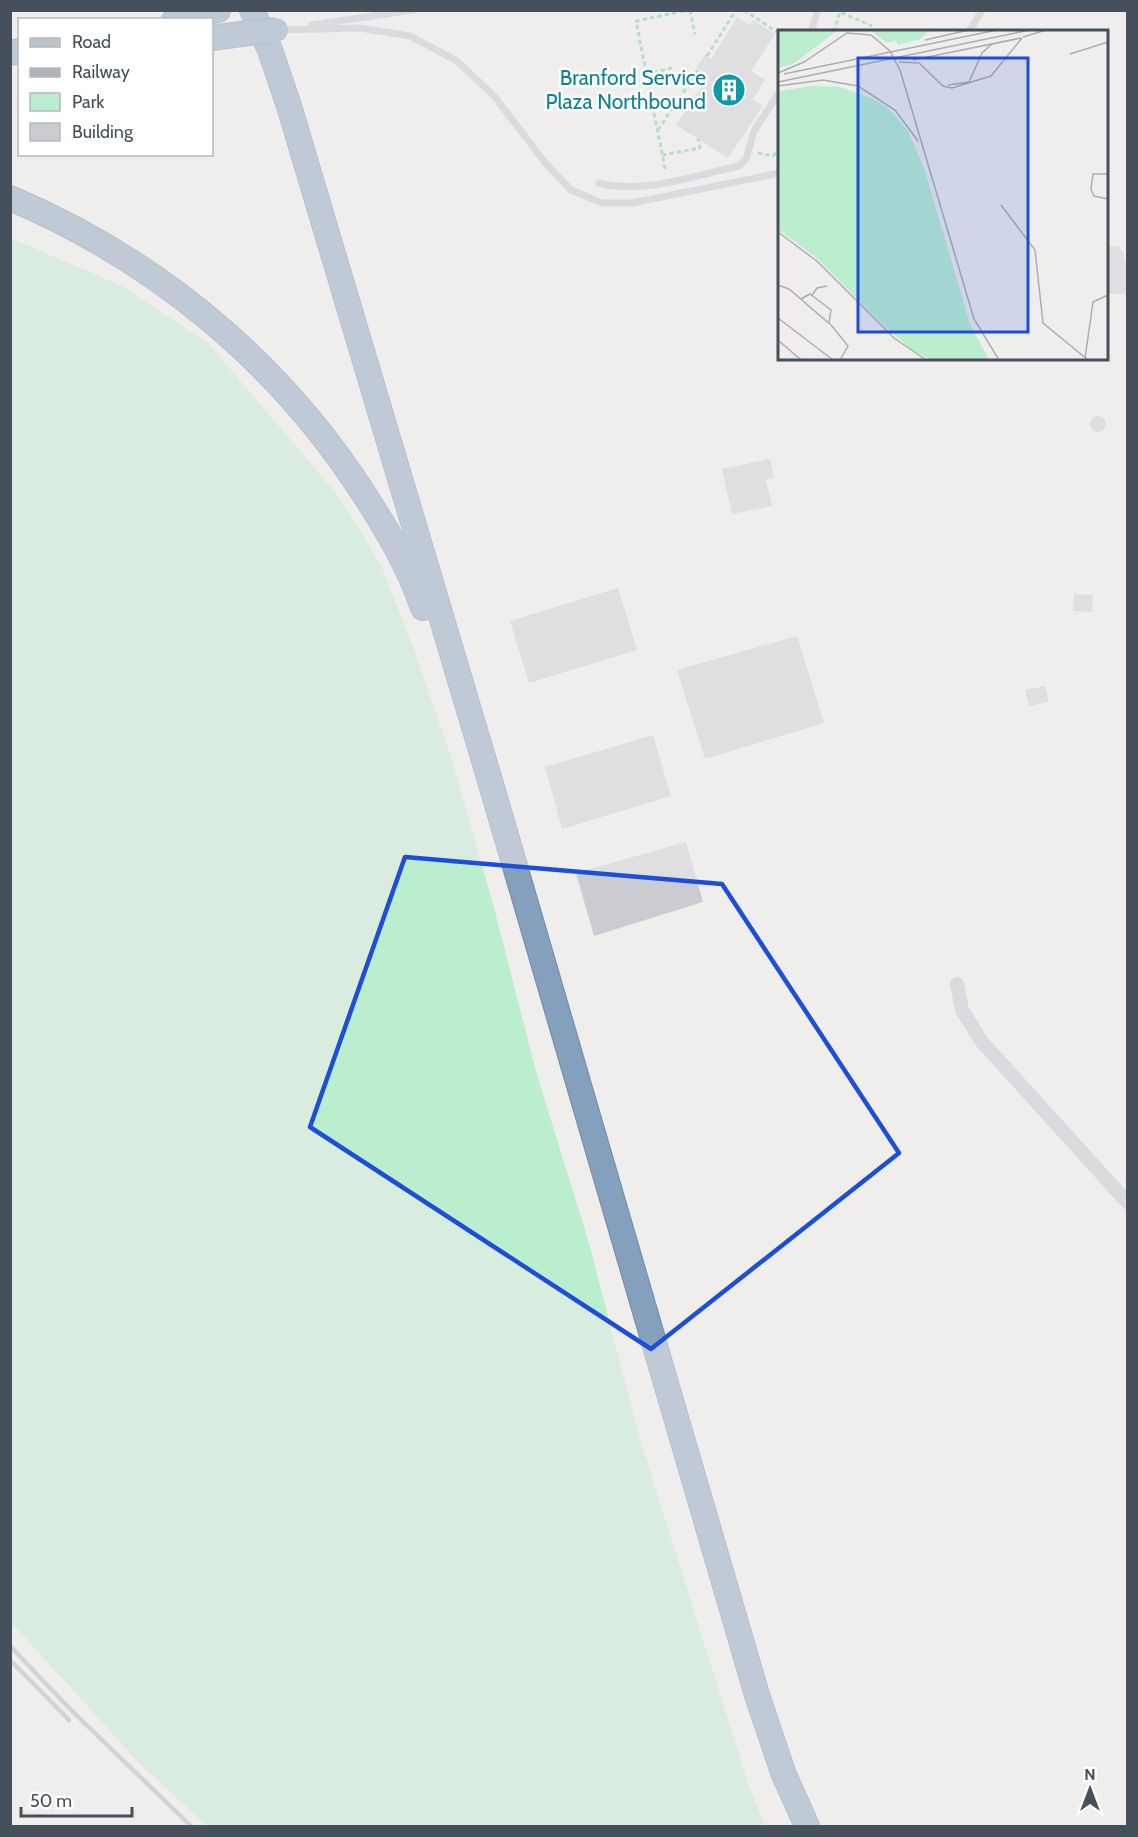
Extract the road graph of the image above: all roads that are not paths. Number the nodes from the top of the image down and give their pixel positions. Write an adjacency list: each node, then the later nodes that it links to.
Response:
1 (218, 10): 6 (highway)
2 (252, 10): 18 (highway)
3 (413, 10): 7 (lane)
4 (818, 10): 8 (lane)
5 (982, 10): 9 (lane)
6 (183, 18)
7 (276, 30): 10 (highway, bridge); 12 (lane)
8 (813, 30)
9 (970, 30)
10 (213, 38)
11 (778, 94): 13 (lane)
12 (778, 173)
13 (599, 183)
14 (10, 198): 17 (highway)
15 (957, 984): 16 (street)
16 (1128, 1203)
17 (794, 1827)
18 (807, 1827)

